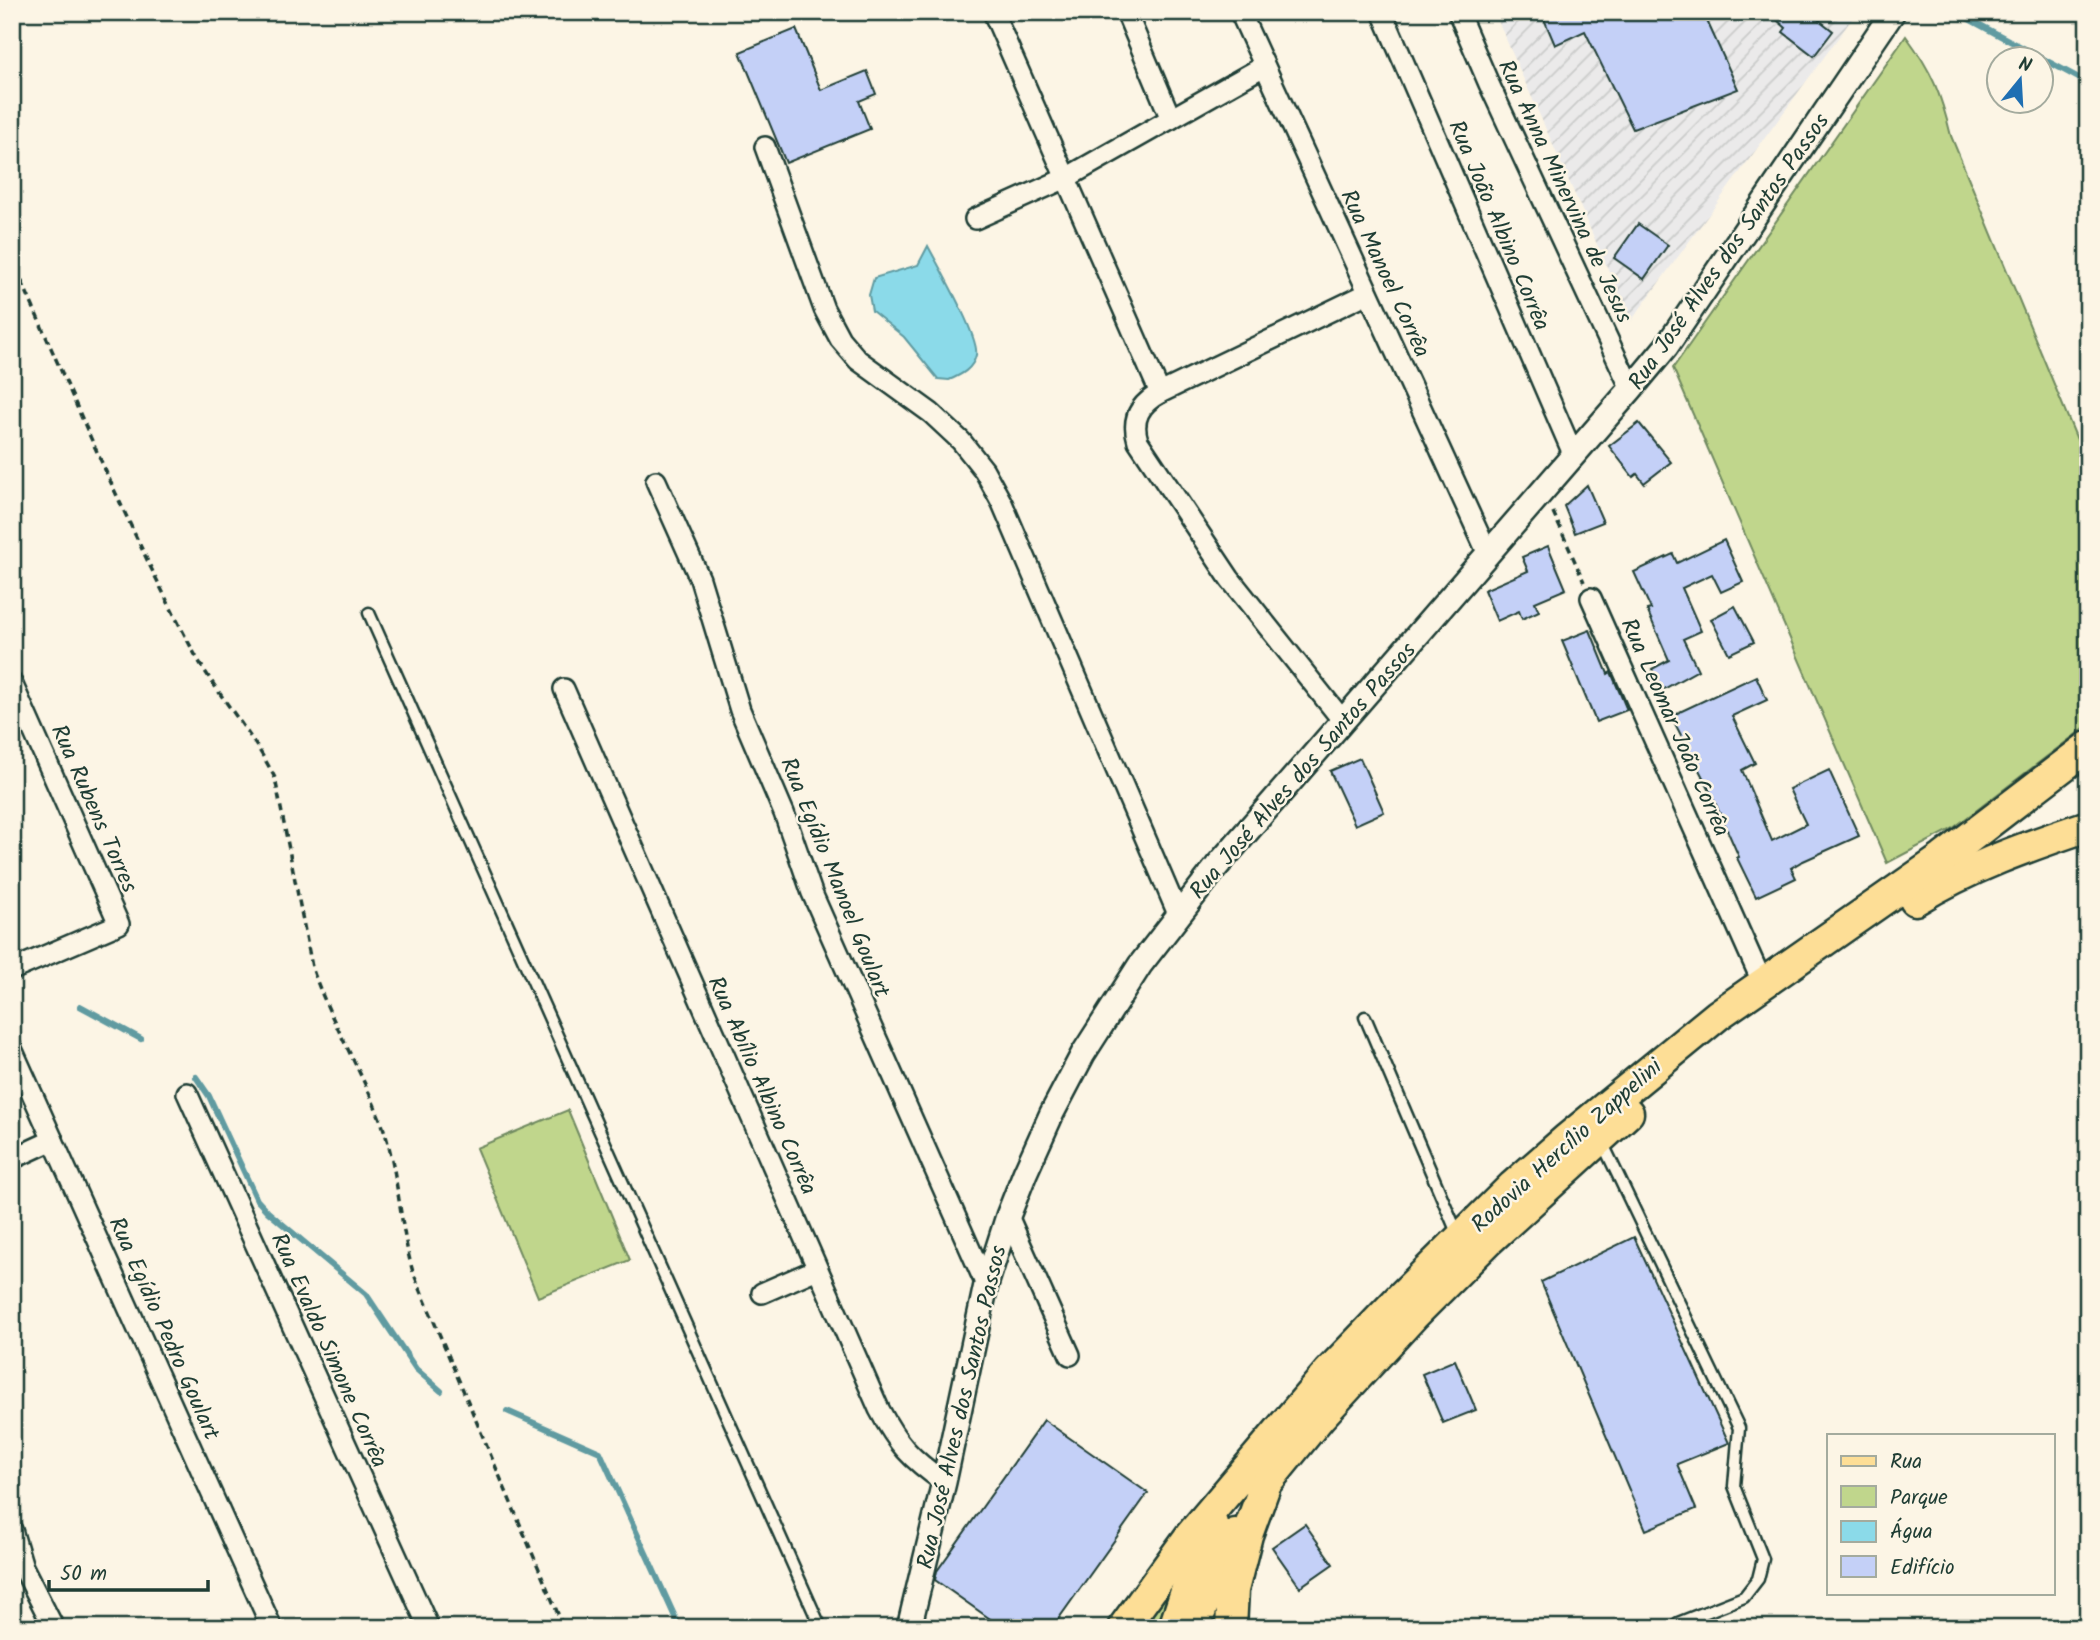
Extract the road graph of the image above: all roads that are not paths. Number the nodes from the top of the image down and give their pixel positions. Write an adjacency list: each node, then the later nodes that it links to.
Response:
1 (993, 12): 10 (street)
2 (1126, 12): 8 (street)
3 (1240, 12): 7 (street, Rua Manoel Corrêa)
4 (1382, 12): 15 (street, Rua João Albino Corrêa)
5 (1458, 12): 13 (street, Rua Anna Minervina de Jesus)
6 (1893, 12): 13 (street, Rua José Alves dos Santos Passos)
7 (1264, 66): 8 (street); 12 (street, Rua Manoel Corrêa)
8 (1171, 119): 10 (street)
9 (765, 147): 25 (street)
10 (1066, 178): 11 (street); 14 (street)
11 (975, 219)
12 (1368, 293): 14 (street); 17 (street, Rua Manoel Corrêa)
13 (1631, 390): 15 (street, Rua José Alves dos Santos Passos)
14 (1160, 393): 22 (street)
15 (1574, 456): 17 (street, Rua José Alves dos Santos Passos)
16 (656, 481): 37 (street, Rua Egídio Manoel Goulart)
17 (1488, 554): 22 (street, Rua José Alves dos Santos Passos)
18 (1591, 598): 27 (street, Rua Leomar João Corrêa)
19 (369, 613): 48 (lane)
20 (12, 683): 26 (street, Rua Rubens Torres)
21 (564, 690): 36 (street, Rua Abílio Albino Corrêa)
22 (1343, 721): 25 (street, Rua José Alves dos Santos Passos)
23 (2088, 747): 27 (main road, Rodovia Hercílio Zappelini)
24 (2088, 826): 31 (main road, Rodovia Hercílio Zappelini)
25 (1178, 914): 34 (street, Rua José Alves dos Santos Passos)
26 (12, 970)
27 (1763, 984): 35 (main road, Rodovia Hercílio Zappelini)
28 (1366, 1017): 35 (lane)
29 (12, 1049): 32 (street, Rua Egídio Pedro Goulart)
30 (187, 1093): 47 (street, Rua Evaldo Simone Corrêa)
31 (1600, 1138): 42 (main road, Rodovia Hercílio Zappelini); 44 (lane)
32 (53, 1140): 33 (street); 46 (street, Rua Egídio Pedro Goulart)
33 (12, 1159)
34 (1008, 1216): 37 (street, Rua José Alves dos Santos Passos); 39 (street)
35 (1460, 1239): 40 (main road, Rodovia Hercílio Zappelini)
36 (817, 1269): 38 (street); 41 (street, Rua Abílio Albino Corrêa)
37 (986, 1285): 41 (street, Rua José Alves dos Santos Passos)
38 (762, 1293)
39 (1070, 1355)
40 (1236, 1480): 50 (main road, Rodovia Hercílio Zappelini); 51 (main road)
41 (944, 1482): 49 (street, Rua José Alves dos Santos Passos)
42 (1266, 1483): 52 (main road); 53 (main road, Rodovia Hercílio Zappelini)
43 (12, 1530): 45 (street)
44 (1678, 1623)
45 (54, 1628)
46 (272, 1628)
47 (429, 1628)
48 (821, 1628)
49 (909, 1628)
50 (1123, 1628)
51 (1174, 1628)
52 (1194, 1628)
53 (1231, 1628)

